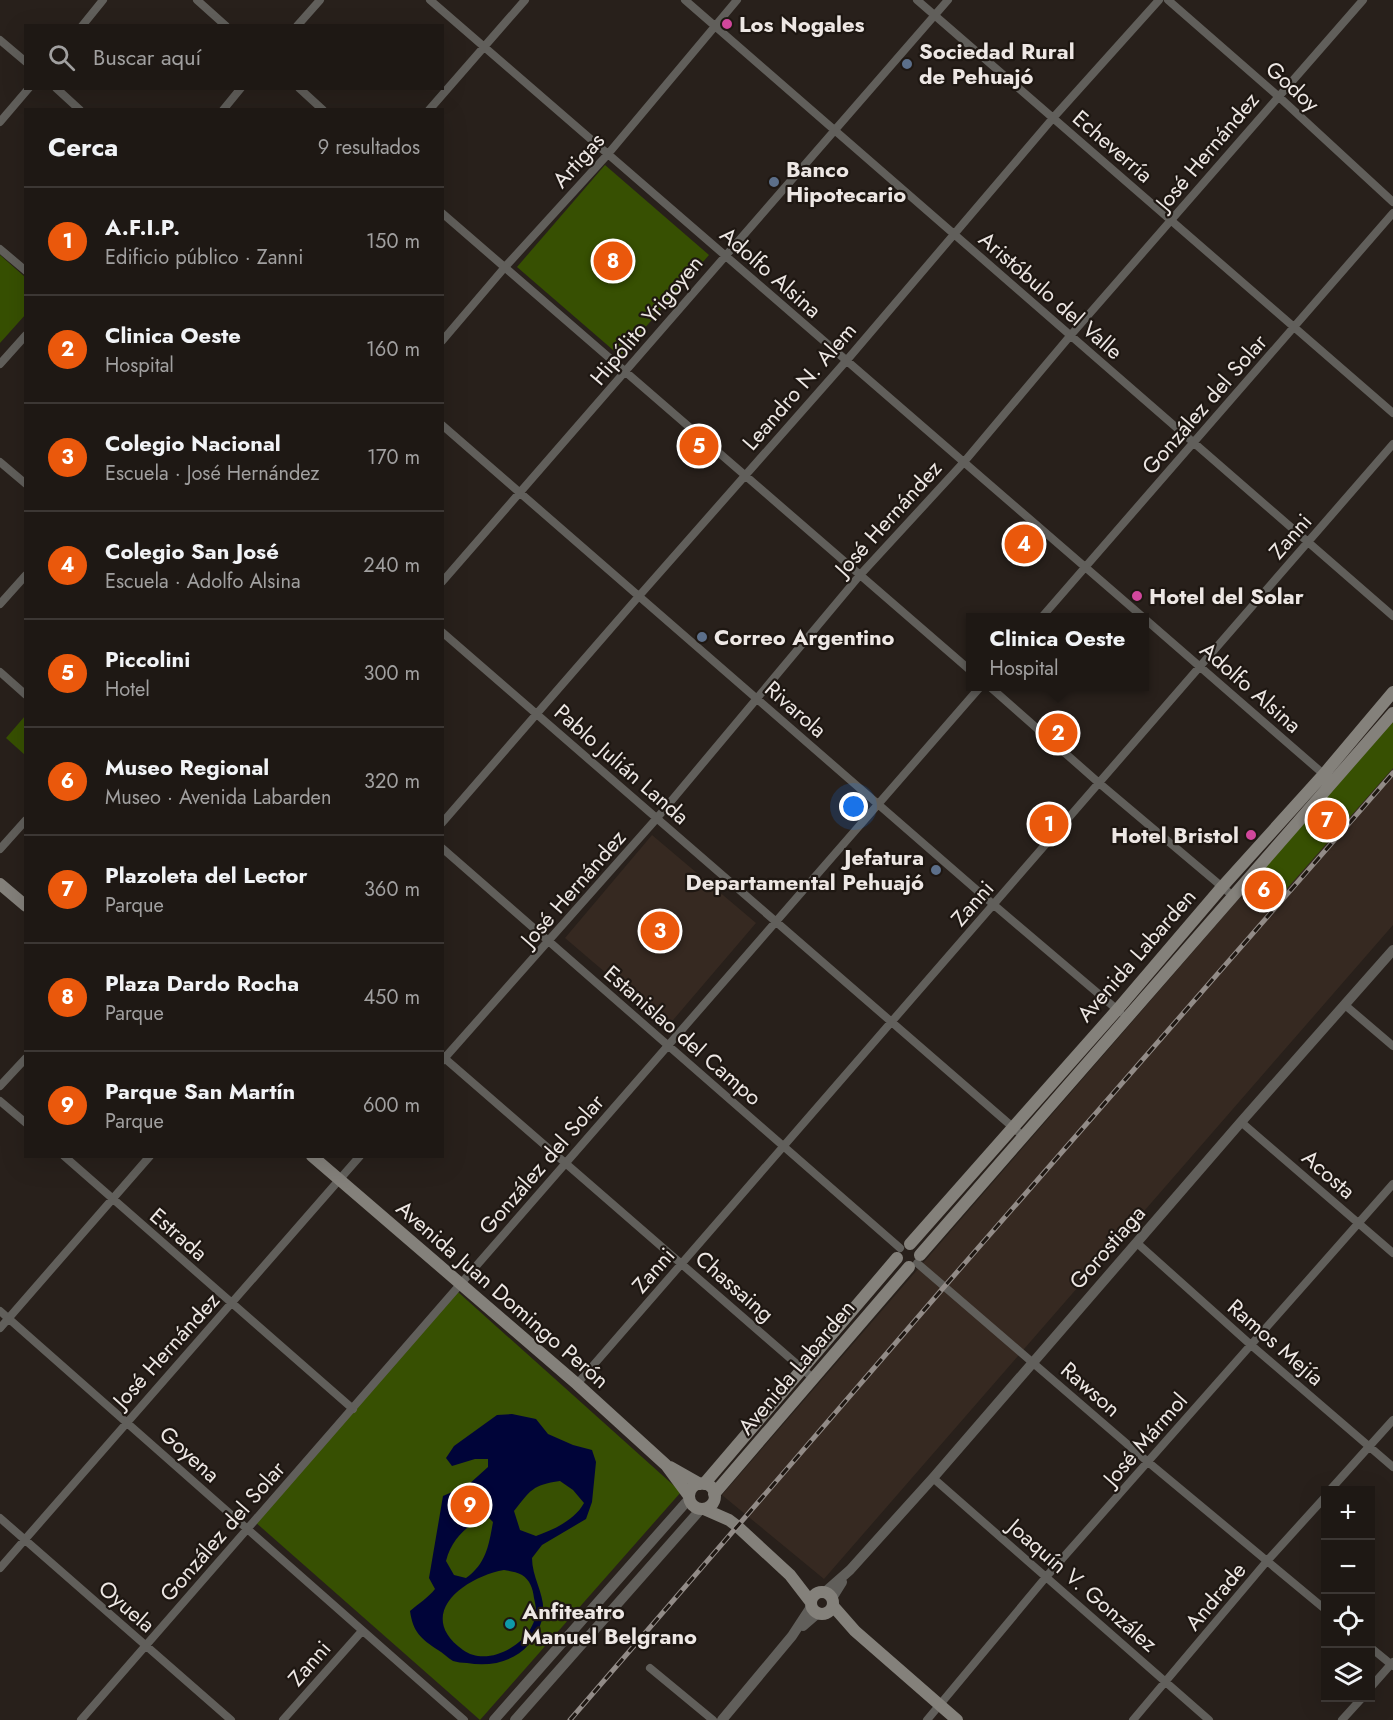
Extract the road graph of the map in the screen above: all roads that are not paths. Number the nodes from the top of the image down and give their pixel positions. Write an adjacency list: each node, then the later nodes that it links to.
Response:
1 (103, 0): 14 (street)
2 (197, 0): 15 (street)
3 (320, 0): 16 (street)
4 (430, 0): 19 (street, Adolfo Alsina)
5 (525, 0): 19 (street)
6 (685, 0): 17 (street, Aristóbulo del Valle)
7 (737, 0): 17 (street, Artigas)
8 (917, 0): 13 (street, Echeverría)
9 (948, 0): 13 (street, Hipólito Yrigoyen)
10 (1159, 0): 30 (street, Leandro N. Alem)
11 (1168, 0): 25 (street, Godoy)
12 (1363, 0): 25 (street, José Hernández)
13 (934, 15): 30 (street, Echeverría); 32 (street, Hipólito Yrigoyen)
14 (84, 24)
15 (224, 24)
16 (299, 24)
17 (715, 26): 32 (street, Aristóbulo del Valle); 33 (street, Artigas)
18 (0, 40): 20 (street)
19 (484, 47): 29 (street); 33 (street, Adolfo Alsina)
20 (24, 60)
21 (27, 90): 31 (street)
22 (58, 90): 26 (street)
23 (239, 90): 27 (street)
24 (301, 90): 28 (street)
25 (1278, 96): 34 (street, Godoy); 37 (street, José Hernández)
26 (78, 108)
27 (225, 108)
28 (321, 108)
29 (431, 108)
30 (1053, 118): 37 (street, Echeverría); 38 (street, Leandro N. Alem)
31 (0, 122)
32 (834, 130): 38 (street, Aristóbulo del Valle); 40 (street, Hipólito Yrigoyen)
33 (608, 154): 40 (street, Adolfo Alsina); 41 (street, Artigas)
34 (1393, 202)
35 (1393, 213): 43 (street, González del Solar)
36 (444, 215): 41 (street)
37 (1172, 221): 43 (street, Echeverría); 44 (street, José Hernández)
38 (953, 234): 44 (street, Aristóbulo del Valle); 47 (street, Leandro N. Alem)
39 (0, 249): 42 (street)
40 (725, 255): 47 (street, Adolfo Alsina); 49 (street, Hipólito Yrigoyen)
41 (505, 267): 46 (street, Artigas); 49 (street)
42 (24, 269)
43 (1294, 327): 50 (street, Echeverría); 52 (street, González del Solar)
44 (1070, 336): 52 (street, Aristóbulo del Valle); 55 (street, José Hernández)
45 (24, 337): 48 (street)
46 (444, 338)
47 (847, 360): 55 (street, Adolfo Alsina); 56 (street, Leandro N. Alem)
48 (0, 364)
49 (626, 372): 56 (street); 58 (street, Hipólito Yrigoyen)
50 (1393, 413)
51 (444, 427): 58 (street, Rivarola)
52 (1193, 443): 59 (street, Aristóbulo del Valle); 60 (street, González del Solar)
53 (1393, 444): 59 (street, Zanni)
54 (0, 462): 57 (street)
55 (964, 462): 60 (street, Adolfo Alsina); 61 (street, José Hernández)
56 (744, 475): 61 (street); 64 (street, Leandro N. Alem)
57 (24, 482)
58 (520, 492): 63 (street, Hipólito Yrigoyen); 64 (street, Rivarola)
59 (1308, 543): 68 (street, Aristóbulo del Valle); 72 (street, Zanni)
60 (1086, 567): 66 (street, González del Solar); 67 (street, Adolfo Alsina)
61 (860, 575): 71 (street); 78 (street, José Hernández)
62 (24, 577): 65 (street)
63 (444, 580)
64 (639, 596): 78 (street, Rivarola); 80 (street, Leandro N. Alem)
65 (0, 604)
66 (1045, 613)
67 (1138, 613)
68 (1393, 616)
69 (1149, 622): 72 (street, Adolfo Alsina)
70 (444, 634): 80 (street, Pablo Julián Landa)
71 (966, 667)
72 (1202, 668): 81 (street, Adolfo Alsina); 82 (street, Zanni)
73 (0, 672): 76 (street)
74 (978, 691): 83 (street, González del Solar)
75 (994, 691): 82 (street)
76 (24, 692)
77 (1393, 692): 81 (main road, Avenida Labarden)
78 (756, 698): 83 (street, Rivarola); 84 (street, José Hernández)
79 (1393, 712): 81 (main road, Avenida Labarden)
80 (536, 714): 84 (street, Pablo Julián Landa); 85 (street, Leandro N. Alem)
81 (1328, 778): 90 (main road, Avenida Labarden); 91 (main road, Avenida Labarden)
82 (1099, 783): 90 (street); 93 (street, Zanni)
83 (879, 804): 93 (street, Rivarola); 94 (street, González del Solar)
84 (657, 818): 94 (street, Pablo Julián Landa); 95 (street, José Hernández)
85 (444, 821)
86 (24, 822): 87 (street)
87 (0, 849)
88 (444, 850): 95 (street, Estanislao del Campo)
89 (0, 884): 92 (main road)
90 (1222, 887): 91 (street); 98 (main road, Avenida Labarden)
91 (1233, 896): 99 (main road, Avenida Labarden)
92 (24, 904)
93 (994, 905): 98 (street, Rivarola); 100 (street, Zanni)
94 (776, 922): 100 (street, Pablo Julián Landa); 101 (street, González del Solar)
95 (549, 942): 101 (street, Estanislao del Campo); 103 (street, José Hernández)
96 (1393, 950): 97 (street, Gorostiaga)
97 (1346, 1005): 102 (street); 109 (street, Gorostiaga)
98 (1118, 1010): 99 (street, Rivarola); 110 (main road, Avenida Labarden)
99 (1128, 1018): 110 (main road, Avenida Labarden)
100 (892, 1022): 110 (street, Pablo Julián Landa); 111 (street, Zanni)
101 (668, 1046): 111 (street, Estanislao del Campo); 116 (street, González del Solar)
102 (1393, 1046)
103 (444, 1057)
104 (444, 1059): 116 (street, Chassaing)
105 (24, 1060): 106 (street)
106 (0, 1086)
107 (0, 1101): 108 (street)
108 (24, 1121)
109 (1241, 1122): 120 (street, Acosta); 121 (street, Gorostiaga)
110 (1018, 1131): 122 (main road, Avenida Labarden); 124 (main road, Avenida Labarden)
111 (784, 1146): 122 (street, Estanislao del Campo); 125 (street, Zanni)
112 (66, 1158): 119 (street, Estrada)
113 (148, 1158): 119 (street)
114 (314, 1158): 117 (main road, Avenida Juan Domingo Perón)
115 (358, 1158): 117 (street, José Hernández)
116 (566, 1163): 125 (street, Chassaing); 126 (street, González del Solar)
117 (339, 1181): 126 (main road, Avenida Juan Domingo Perón); 127 (street, José Hernández)
118 (1393, 1184): 120 (street, José Mármol)
119 (112, 1198): 127 (street, Estrada); 129 (street)
120 (1359, 1224): 123 (street, Acosta); 131 (street, José Mármol)
121 (1137, 1243): 131 (street, Ramos Mejía); 132 (street, Gorostiaga)
122 (902, 1250): 124 (main road); 124 (main road); 133 (main road, Avenida Labarden)
123 (1393, 1253)
124 (915, 1262): 132 (street, Rawson); 134 (main road, Avenida Labarden)
125 (682, 1263): 133 (street, Chassaing); 135 (street, Zanni)
126 (461, 1284): 135 (main road, Avenida Juan Domingo Perón); 136 (street, González del Solar)
127 (232, 1304): 136 (street, Estrada); 138 (street, José Hernández)
128 (0, 1311): 129 (street, Goyena)
129 (8, 1318): 130 (street); 138 (street, Goyena)
130 (0, 1328)
131 (1251, 1345): 139 (street, Ramos Mejía); 140 (street, José Mármol)
132 (1032, 1362): 140 (street, Rawson); 143 (street, Gorostiaga)
133 (803, 1369): 134 (street, Chassaing); 144 (main road, Avenida Labarden)
134 (814, 1379): 146 (main road, Avenida Labarden)
135 (577, 1384): 141 (main road, Avenida Juan Domingo Perón)
136 (352, 1409): 152 (street, González del Solar)
137 (1393, 1420): 139 (street)
138 (127, 1422): 152 (street, Goyena); 153 (street, José Hernández)
139 (1370, 1447): 142 (street, Ramos Mejía); 145 (street)
140 (1148, 1462): 154 (street, Rawson); 156 (street, José Mármol)
141 (666, 1465): 144 (main road, Avenida Juan Domingo Perón); 147 (main road, Avenida Juan Domingo Perón)
142 (1393, 1467)
143 (933, 1478): 156 (street, Joaquín V. González); 157 (street, Gorostiaga)
144 (702, 1484): 146 (main road); 147 (main road)
145 (1335, 1486)
146 (715, 1496): 149 (main road); 151 (main road)
147 (689, 1498): 149 (main road); 172 (street)
148 (1321, 1502): 154 (street, Andrade)
149 (703, 1509): 151 (main road); 173 (street)
150 (0, 1518): 153 (street, Oyuela)
151 (729, 1520): 157 (main road)
152 (247, 1530): 159 (street, Goyena); 160 (street, González del Solar)
153 (25, 1540): 155 (street, José Hernández); 160 (street, Oyuela)
154 (1267, 1561): 158 (street, Rawson); 164 (street, Andrade)
155 (0, 1568)
156 (1046, 1577): 164 (street, Joaquín V. González); 167 (street, José Mármol)
157 (821, 1603): 167 (main road); 175 (street, Gorostiaga)
158 (1321, 1606)
159 (362, 1631): 170 (street, Zanni); 171 (street, Goyena)
160 (146, 1646): 168 (street, González del Solar); 169 (street, Oyuela)
161 (1372, 1648): 162 (street)
162 (1392, 1664): 165 (street)
163 (650, 1668): 174 (street)
164 (1165, 1681): 178 (street, Andrade); 179 (street, Joaquín V. González)
165 (1375, 1683)
166 (1358, 1702): 180 (street)
167 (940, 1705): 176 (street, José Mármol); 177 (main road)
168 (81, 1720)
169 (231, 1720)
170 (283, 1720)
171 (464, 1720)
172 (494, 1720)
173 (515, 1720)
174 (713, 1720)
175 (722, 1720)
176 (927, 1720)
177 (957, 1720)
178 (1133, 1720)
179 (1209, 1720)
180 (1342, 1720)

